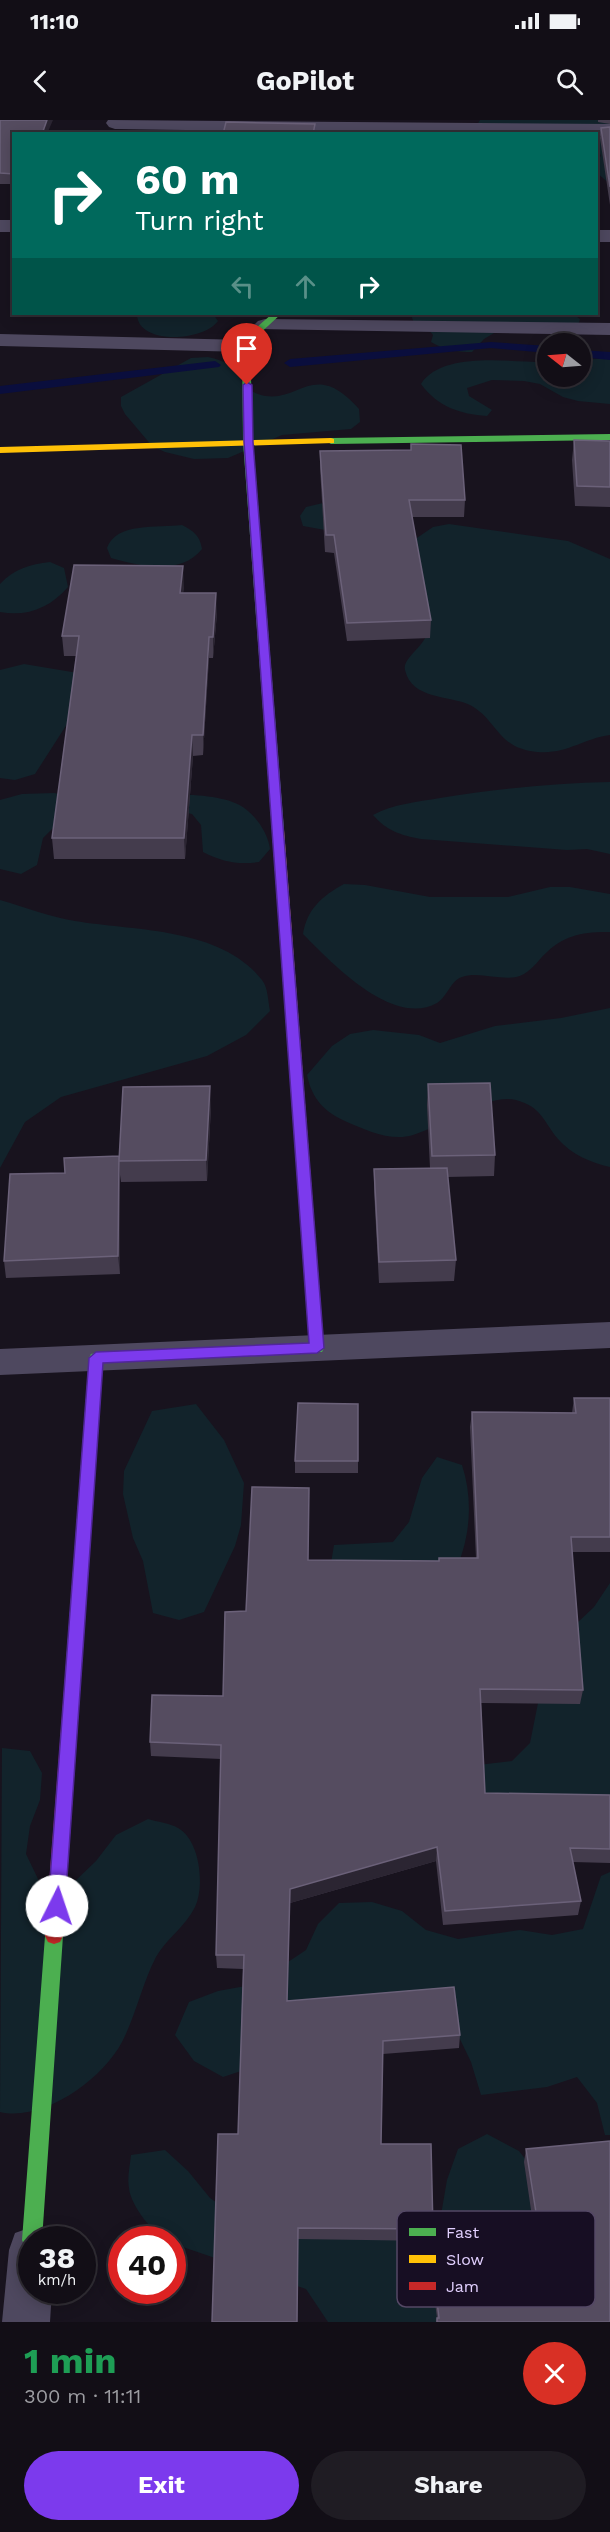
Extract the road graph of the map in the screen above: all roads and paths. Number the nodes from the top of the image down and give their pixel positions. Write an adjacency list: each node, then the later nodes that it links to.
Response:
1 (115, 125): 2 (street)
2 (610, 130)
3 (271, 319): 4 (street); 6 (street)
4 (610, 329)
5 (0, 340): 6 (street)
6 (246, 346): 8 (street)
7 (610, 437): 8 (street)
8 (248, 442): 9 (street); 11 (street)
9 (0, 450)
10 (610, 1335): 11 (street)
11 (317, 1348): 12 (street)
12 (96, 1358): 13 (street); 14 (street)
13 (0, 1362)
14 (33, 2226)
15 (28, 2304): 16 (street)
16 (26, 2322)

